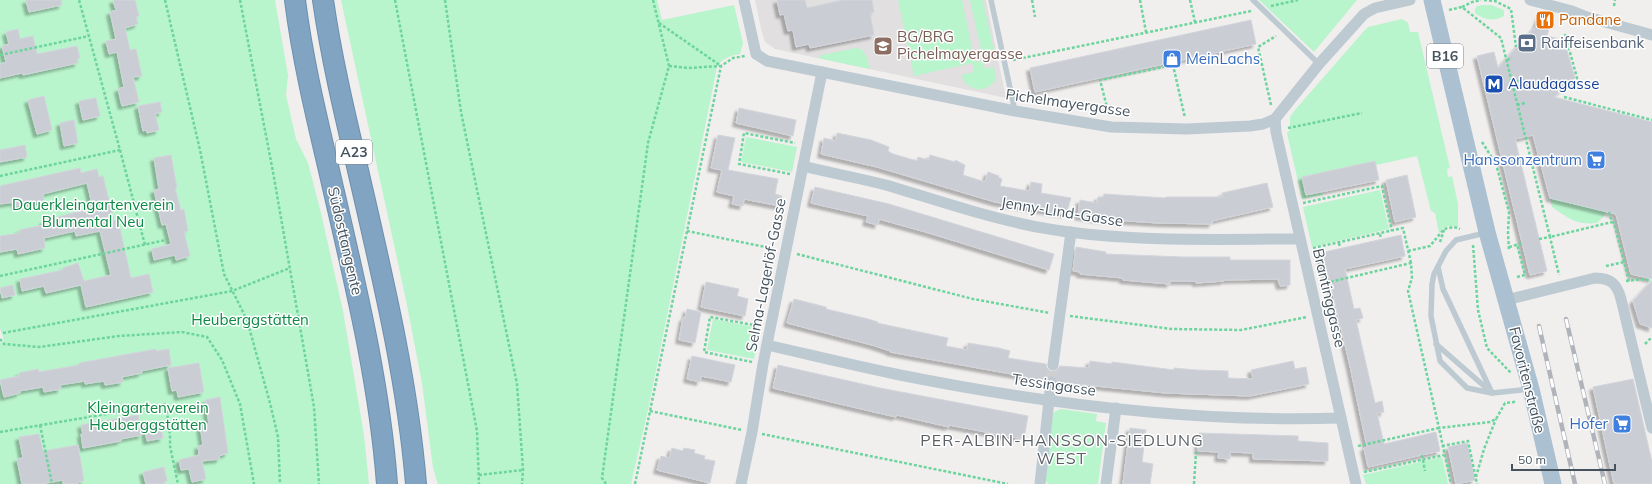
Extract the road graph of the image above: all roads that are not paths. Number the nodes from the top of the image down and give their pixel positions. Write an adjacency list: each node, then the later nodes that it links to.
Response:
1 (295, 0): 32 (highway, Südosttangente / A23)
2 (324, 0): 33 (highway, Südosttangente / A23)
3 (744, 0): 12 (street, Pichelmayergasse)
4 (991, 0): 13 (lane)
5 (1253, 0): 11 (lane)
6 (1410, 0): 9 (street)
7 (1432, 0): 17 (main road, Favoritenstraße / B16)
8 (1530, 0): 10 (street)
9 (1374, 4): 11 (street)
10 (1652, 35)
11 (1319, 64): 14 (street)
12 (822, 72): 13 (street, Pichelmayergasse); 15 (street, Selma-Lagerlöf-Gasse)
13 (1015, 112): 14 (street, Pichelmayergasse)
14 (1275, 119): 18 (street, Brantinggasse)
15 (802, 171): 16 (street, Jenny-Lind-Gasse); 22 (street, Selma-Lagerlöf-Gasse)
16 (1071, 232): 18 (street, Jenny-Lind-Gasse); 23 (street)
17 (1480, 234): 19 (lane); 20 (main road, Favoritenstraße / B16)
18 (1300, 239): 29 (street, Brantinggasse)
19 (1438, 265): 21 (lane); 26 (lane)
20 (1506, 300): 25 (main road, Favoritenstraße / B16); 30 (street)
21 (1436, 344): 26 (lane); 26 (lane)
22 (767, 345): 27 (street, Tessingasse); 34 (street, Selma-Lagerlöf-Gasse)
23 (1053, 365)
24 (1051, 382): 27 (street)
25 (1531, 389): 26 (lane); 37 (main road, Favoritenstraße / B16)
26 (1492, 393)
27 (1050, 401): 28 (street, Tessingasse); 35 (street)
28 (1116, 408): 29 (street, Tessingasse); 36 (street)
29 (1341, 418): 31 (street, Brantinggasse)
30 (1652, 428)
31 (1355, 479)
32 (387, 484)
33 (416, 484)
34 (741, 484)
35 (1040, 484)
36 (1106, 484)
37 (1553, 484)

